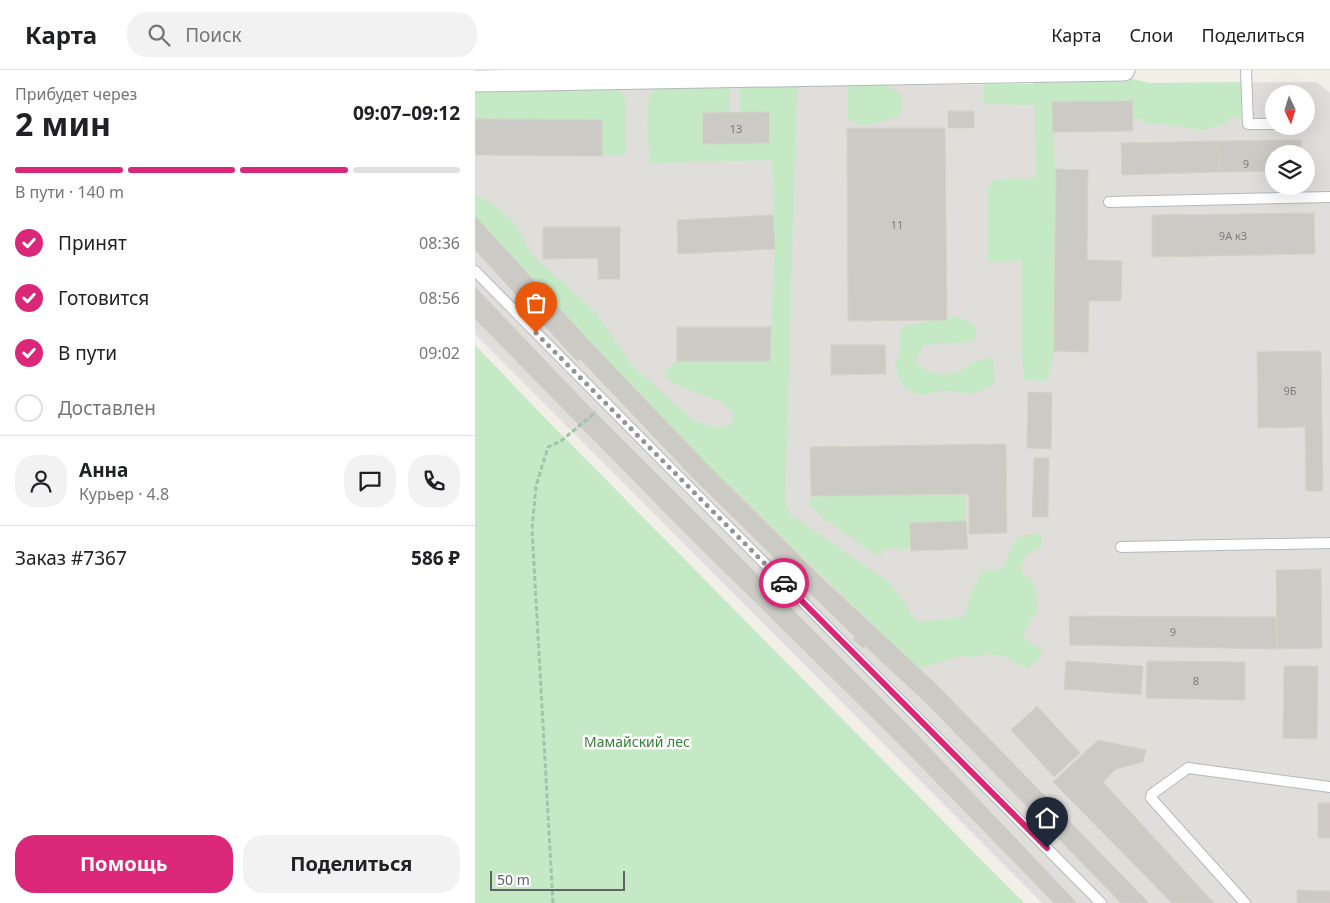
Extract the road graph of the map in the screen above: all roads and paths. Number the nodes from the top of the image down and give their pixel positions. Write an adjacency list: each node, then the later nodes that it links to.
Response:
1 (1123, 70): 3 (street)
2 (1246, 70): 6 (lane)
3 (804, 72): 4 (street)
4 (516, 75): 5 (street)
5 (475, 81)
6 (1265, 124)
7 (1330, 197): 8 (lane)
8 (1109, 202)
9 (475, 270): 10 (lane)
10 (606, 403): 14 (path); 15 (lane)
11 (1330, 543): 12 (lane)
12 (1121, 547)
13 (1330, 787): 16 (lane)
14 (553, 903)
15 (1101, 903)
16 (1245, 903)

